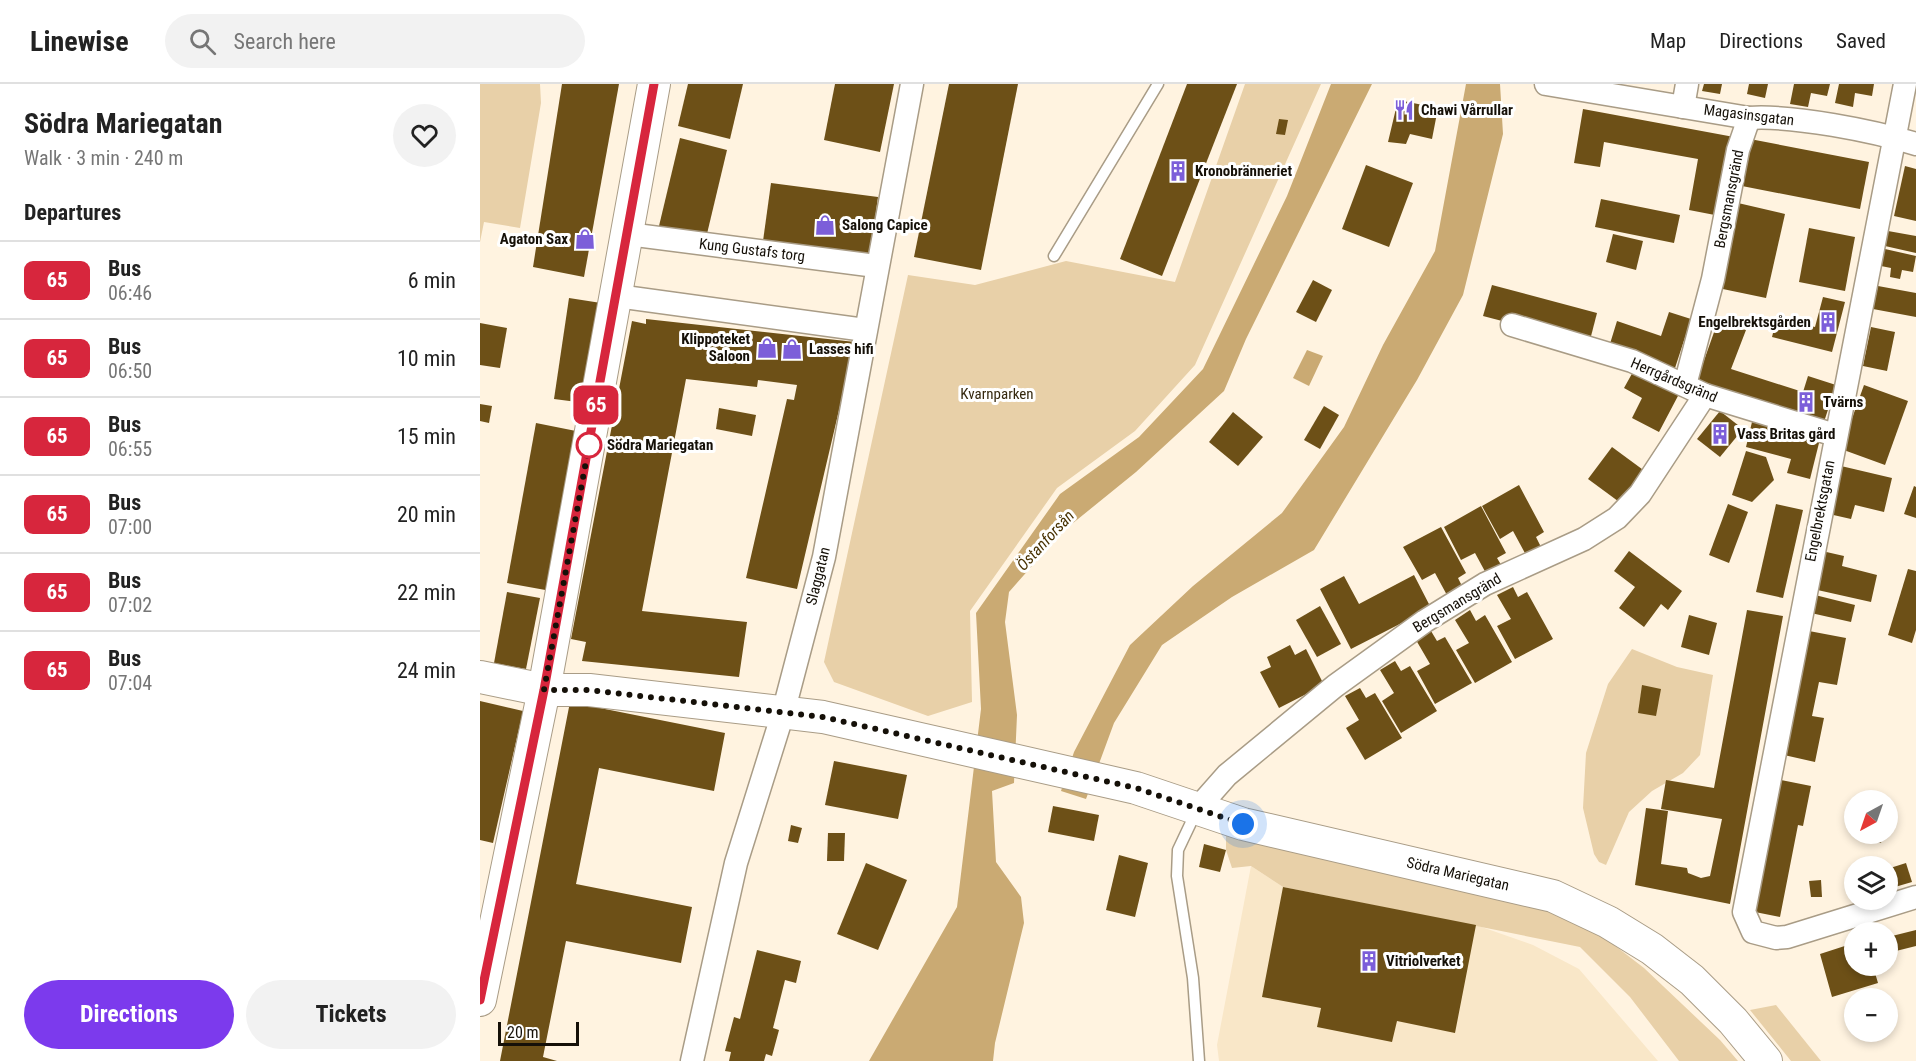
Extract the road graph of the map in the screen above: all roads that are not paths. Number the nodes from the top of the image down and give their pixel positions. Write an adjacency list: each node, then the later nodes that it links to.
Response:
1 (654, 84): 10 (street)
2 (912, 84): 12 (street, Slaggatan)
3 (1158, 84): 11 (lane)
4 (1546, 84): 7 (street, Magasinsgatan)
5 (1688, 84): 7 (street)
6 (1905, 84): 9 (street, Engelbrektsgatan)
7 (1683, 107): 8 (street, Magasinsgatan)
8 (1749, 118): 9 (street, Magasinsgatan); 16 (street, Bergsmansgränd)
9 (1905, 141): 18 (street, Engelbrektsgatan)
10 (628, 234): 12 (street, Kung Gustafs torg); 13 (street)
11 (1054, 256)
12 (875, 273): 15 (street, Slaggatan)
13 (616, 296): 15 (street); 20 (street)
14 (1512, 325): 16 (street, Herrgårdsgränd)
15 (865, 330): 21 (street, Slaggatan)
16 (1685, 385): 17 (street, Herrgårdsgränd)
17 (1705, 395): 18 (street, Herrgårdsgränd); 22 (street, Bergsmansgränd)
18 (1835, 435): 23 (street, Engelbrektsgatan)
19 (480, 678): 20 (street)
20 (544, 690): 21 (street); 24 (street)
21 (783, 713): 22 (street, Södra Mariegatan); 25 (street, Slaggatan)
22 (1197, 809): 26 (lane); 27 (street, Södra Mariegatan)
23 (1916, 897)
24 (480, 1000)
25 (692, 1061)
26 (1199, 1061)
27 (1766, 1061)

